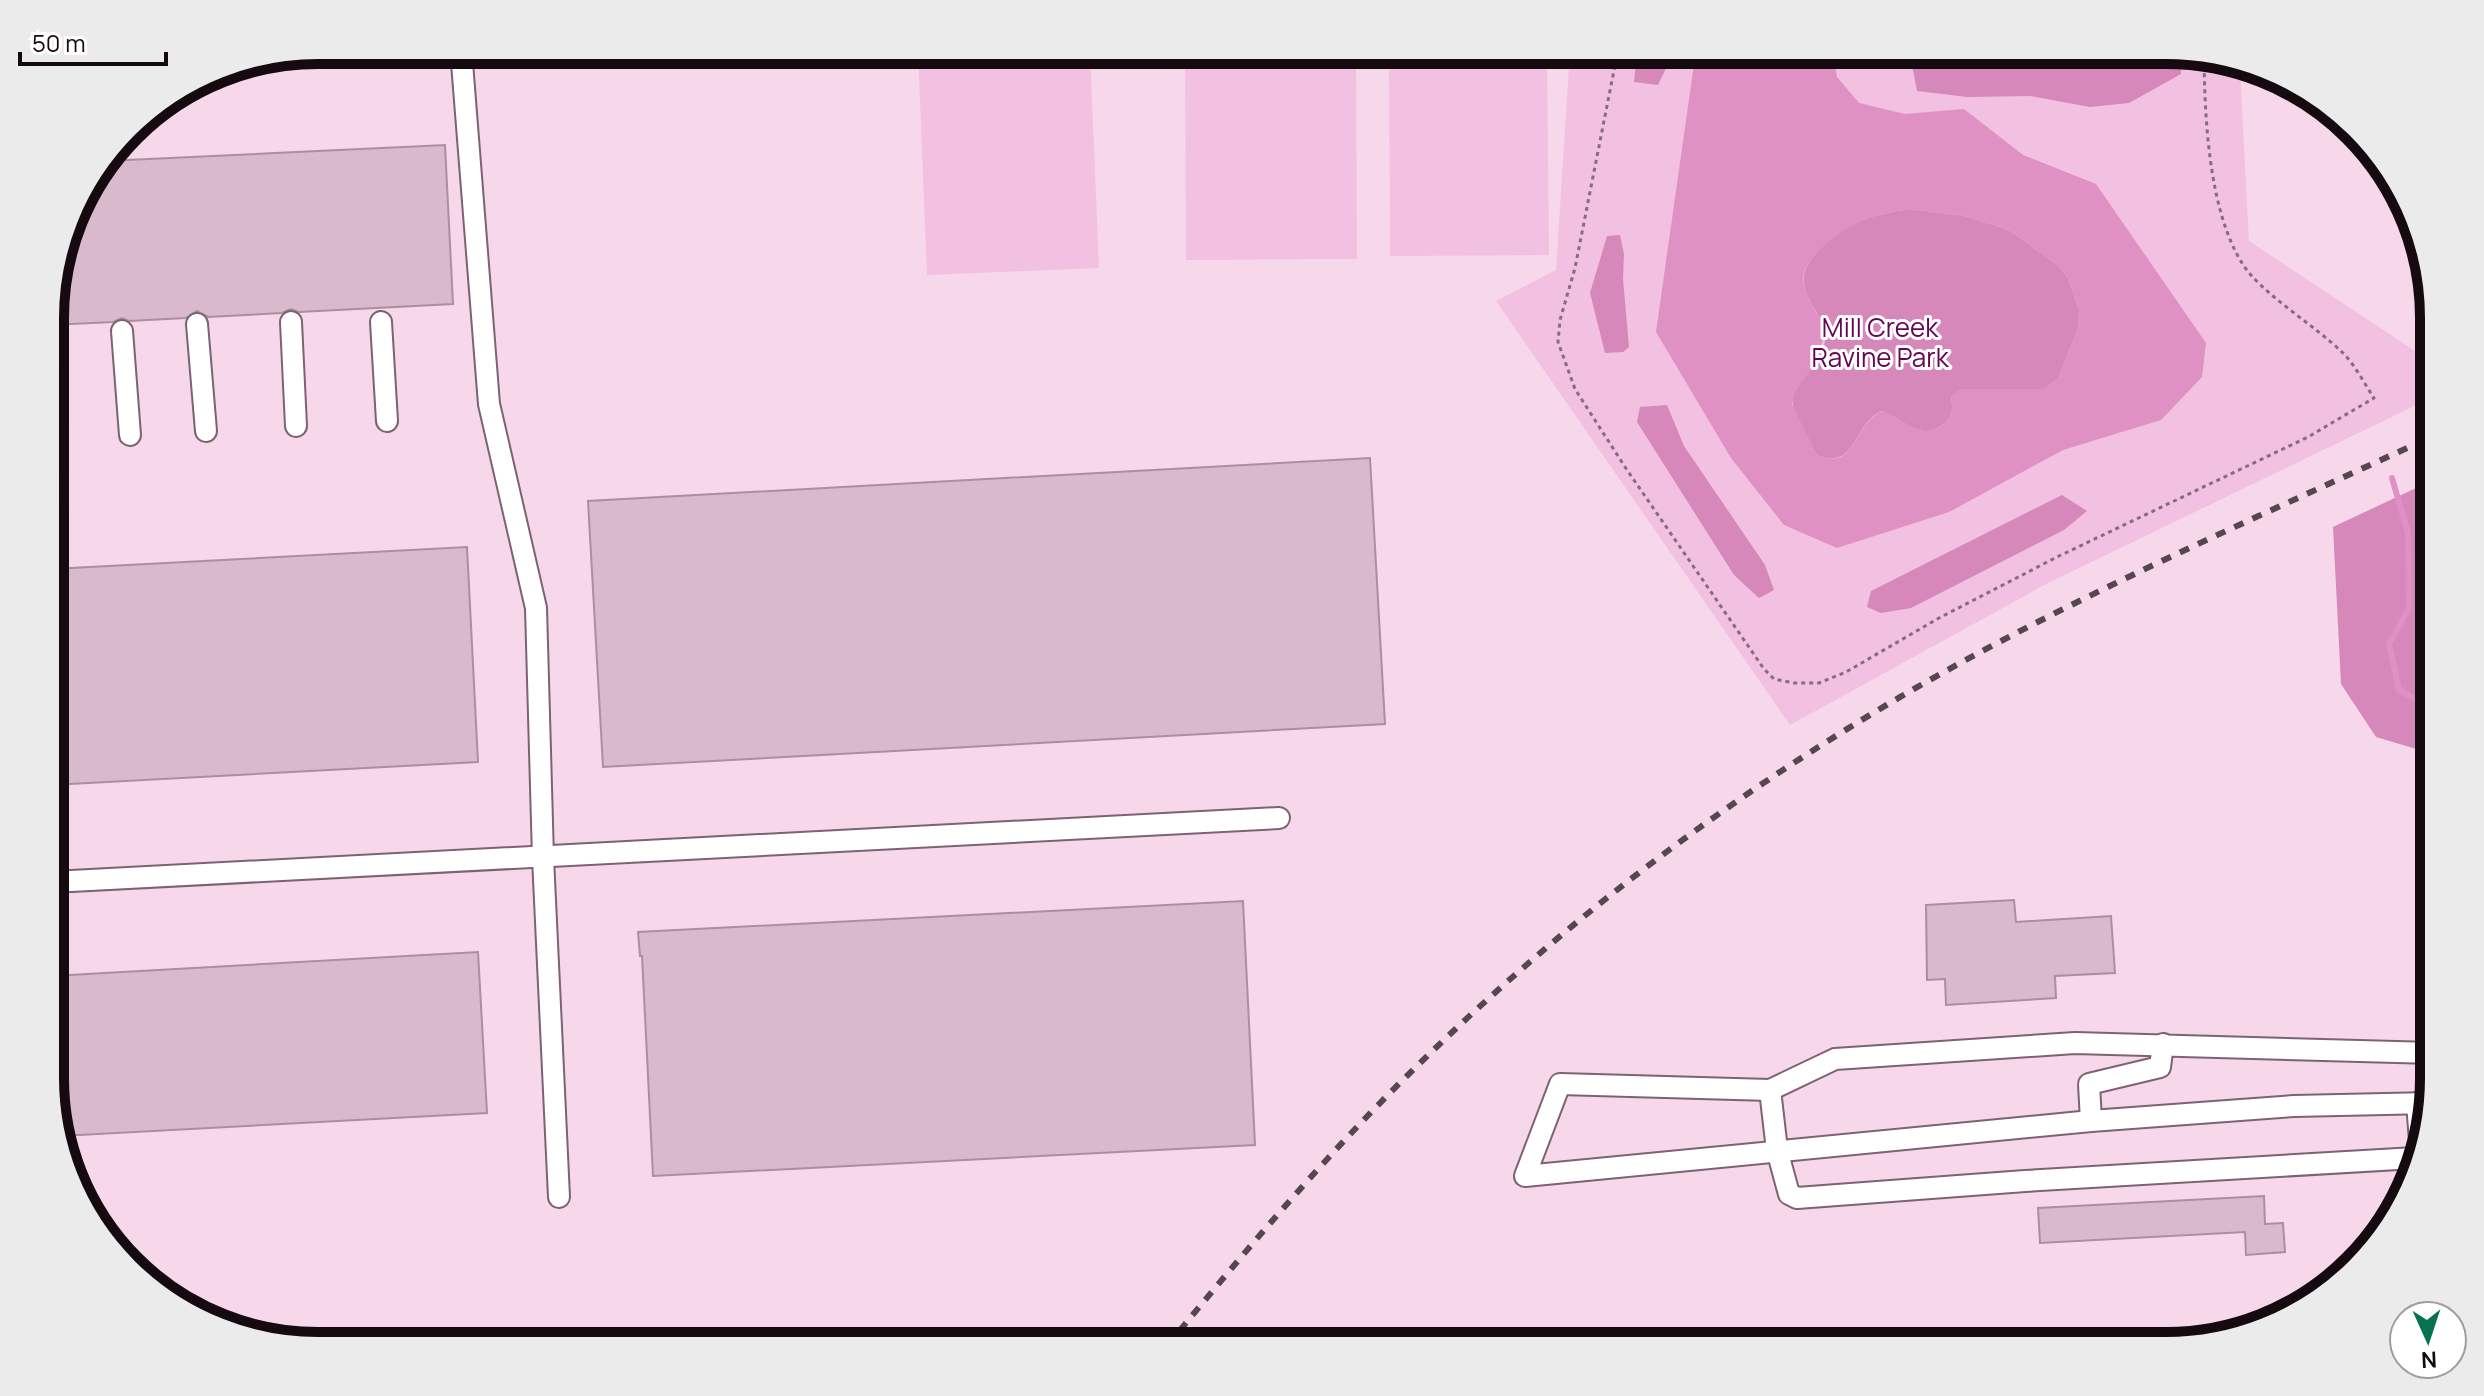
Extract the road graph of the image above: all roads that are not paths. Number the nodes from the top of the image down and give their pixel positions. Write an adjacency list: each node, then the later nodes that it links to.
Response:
1 (462, 65): 11 (street)
2 (291, 322): 7 (street)
3 (381, 322): 6 (street)
4 (197, 324): 8 (street)
5 (122, 331): 9 (street)
6 (387, 421)
7 (296, 426)
8 (206, 431)
9 (130, 435)
10 (1279, 818): 11 (street)
11 (543, 858): 12 (street); 20 (street)
12 (64, 881)
13 (2163, 1044): 14 (street); 15 (street); 17 (street)
14 (2419, 1053)
15 (1770, 1090): 18 (street); 18 (street)
16 (2418, 1103): 17 (street)
17 (2091, 1121): 18 (street)
18 (1777, 1150): 19 (street)
19 (2407, 1158)
20 (559, 1197)

